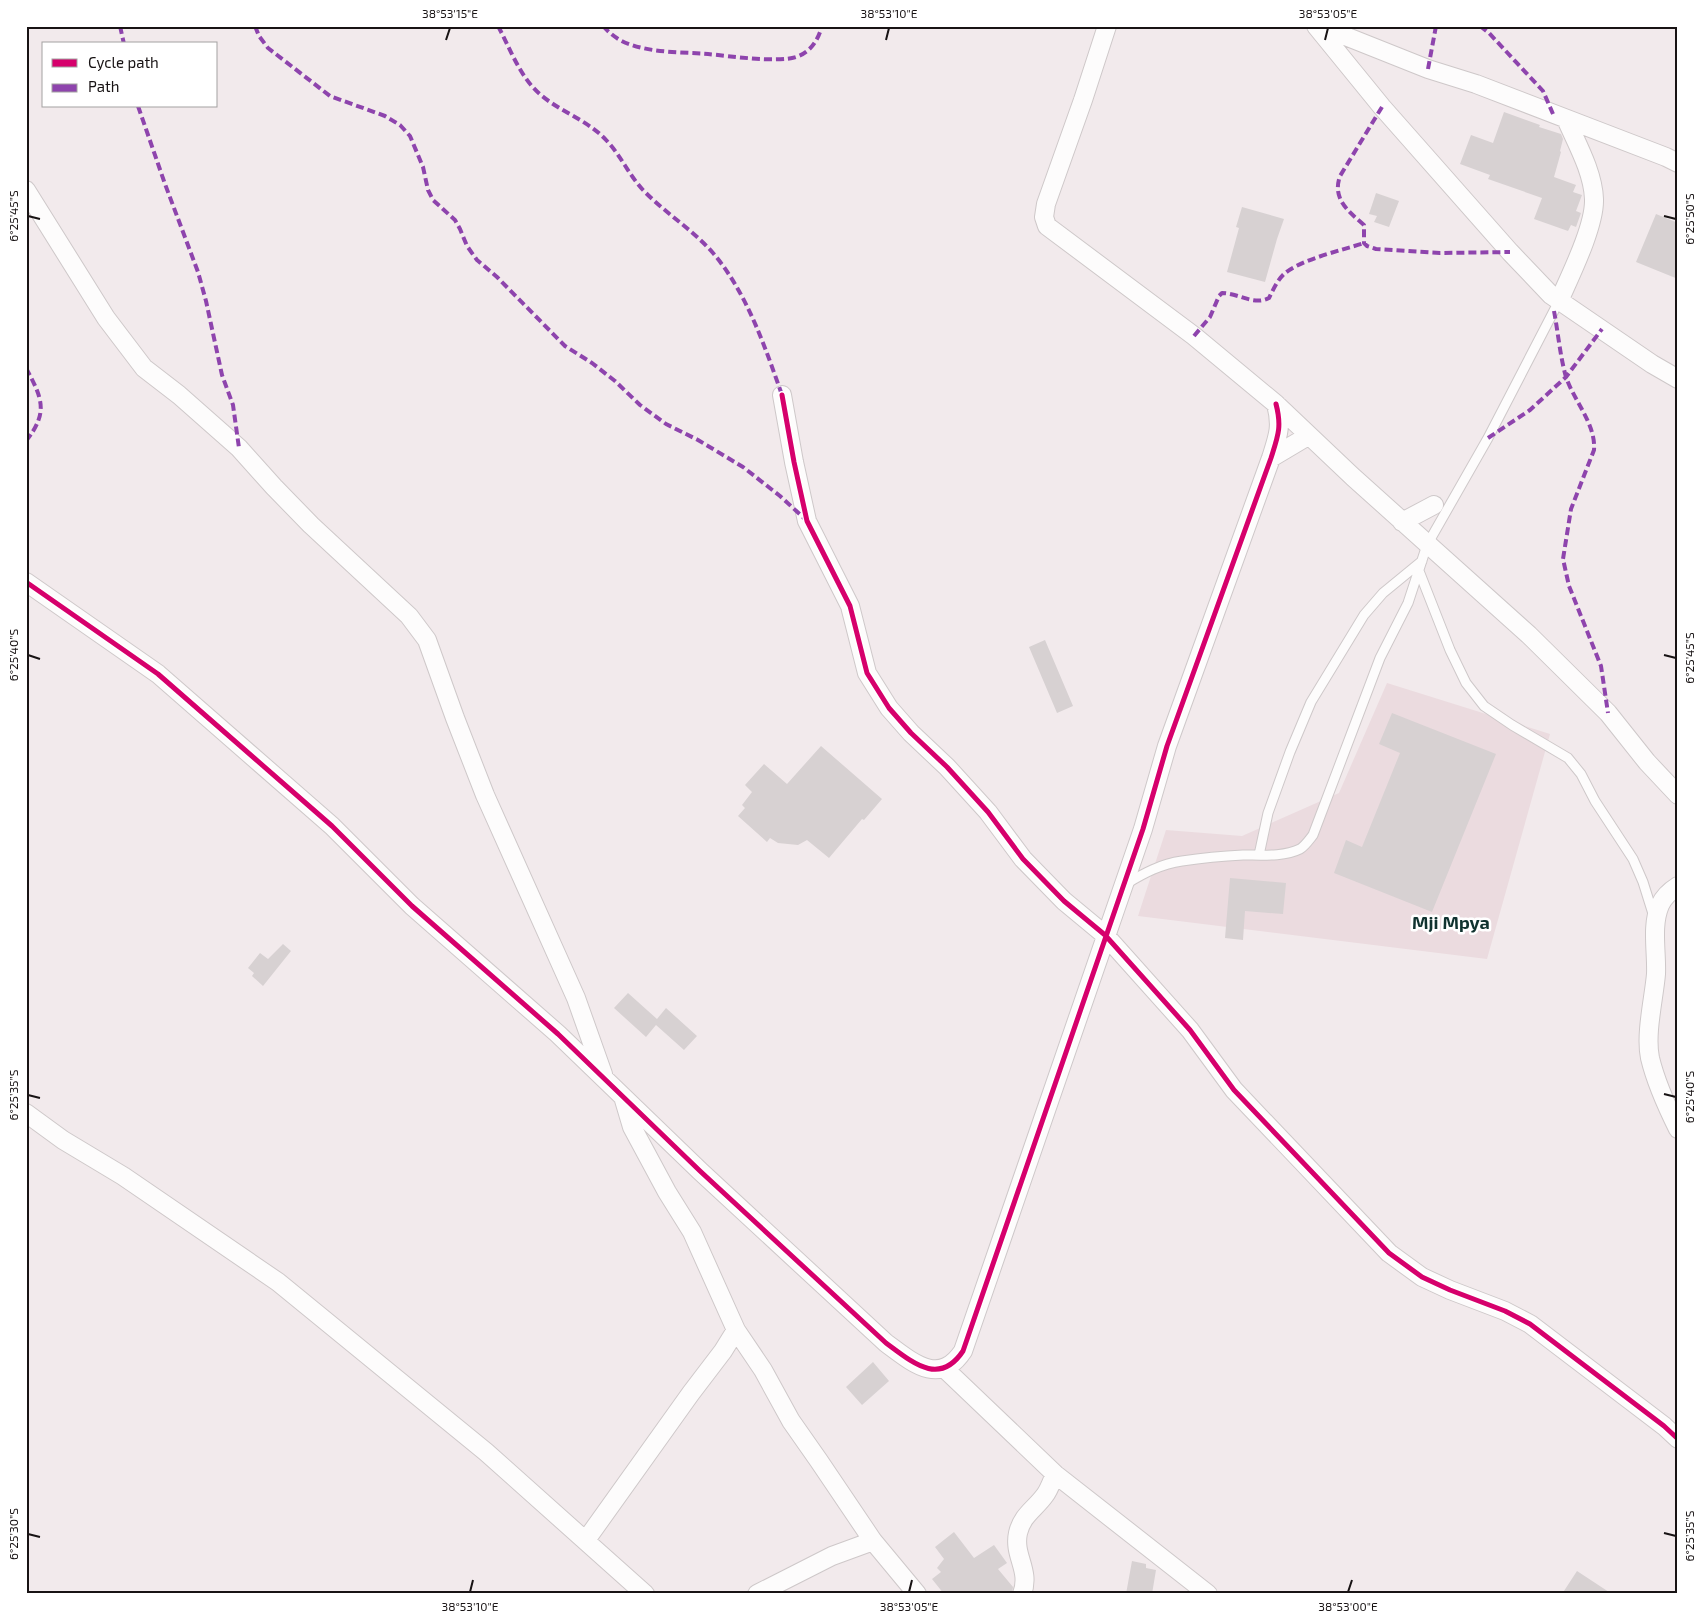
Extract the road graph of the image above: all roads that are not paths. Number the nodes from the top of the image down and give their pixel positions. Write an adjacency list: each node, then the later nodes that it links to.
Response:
1 (1107, 26): 10 (street)
2 (1316, 26): 7 (street)
3 (1320, 26): 4 (street)
4 (1566, 119): 5 (street); 7 (street)
5 (1678, 163)
6 (26, 190): 24 (street)
7 (1559, 301): 8 (street); 15 (lane)
8 (1678, 379)
9 (782, 395): 23 (street)
10 (1276, 404): 11 (street); 12 (street)
11 (1308, 436): 12 (street); 14 (street)
12 (1271, 458): 20 (street)
13 (1434, 505): 14 (street)
14 (1402, 522): 15 (street)
15 (1425, 553): 16 (lane); 18 (street); 19 (lane)
16 (1419, 571): 19 (lane); 22 (lane)
17 (26, 582): 24 (street)
18 (1678, 795)
19 (1258, 855): 20 (lane)
20 (1124, 886): 23 (street)
21 (1678, 886): 22 (street)
22 (1656, 922): 27 (street)
23 (1105, 935): 29 (street); 30 (street)
24 (605, 1079): 25 (street)
25 (623, 1097): 28 (street); 29 (street)
26 (26, 1113): 32 (street)
27 (1678, 1129)
28 (736, 1330): 32 (street); 33 (street)
29 (945, 1369): 31 (street)
30 (1678, 1439)
31 (1055, 1474): 37 (street); 38 (street)
32 (586, 1540): 34 (street)
33 (873, 1541): 35 (street); 36 (street)
34 (645, 1594)
35 (757, 1594)
36 (917, 1594)
37 (1022, 1594)
38 (1208, 1594)

